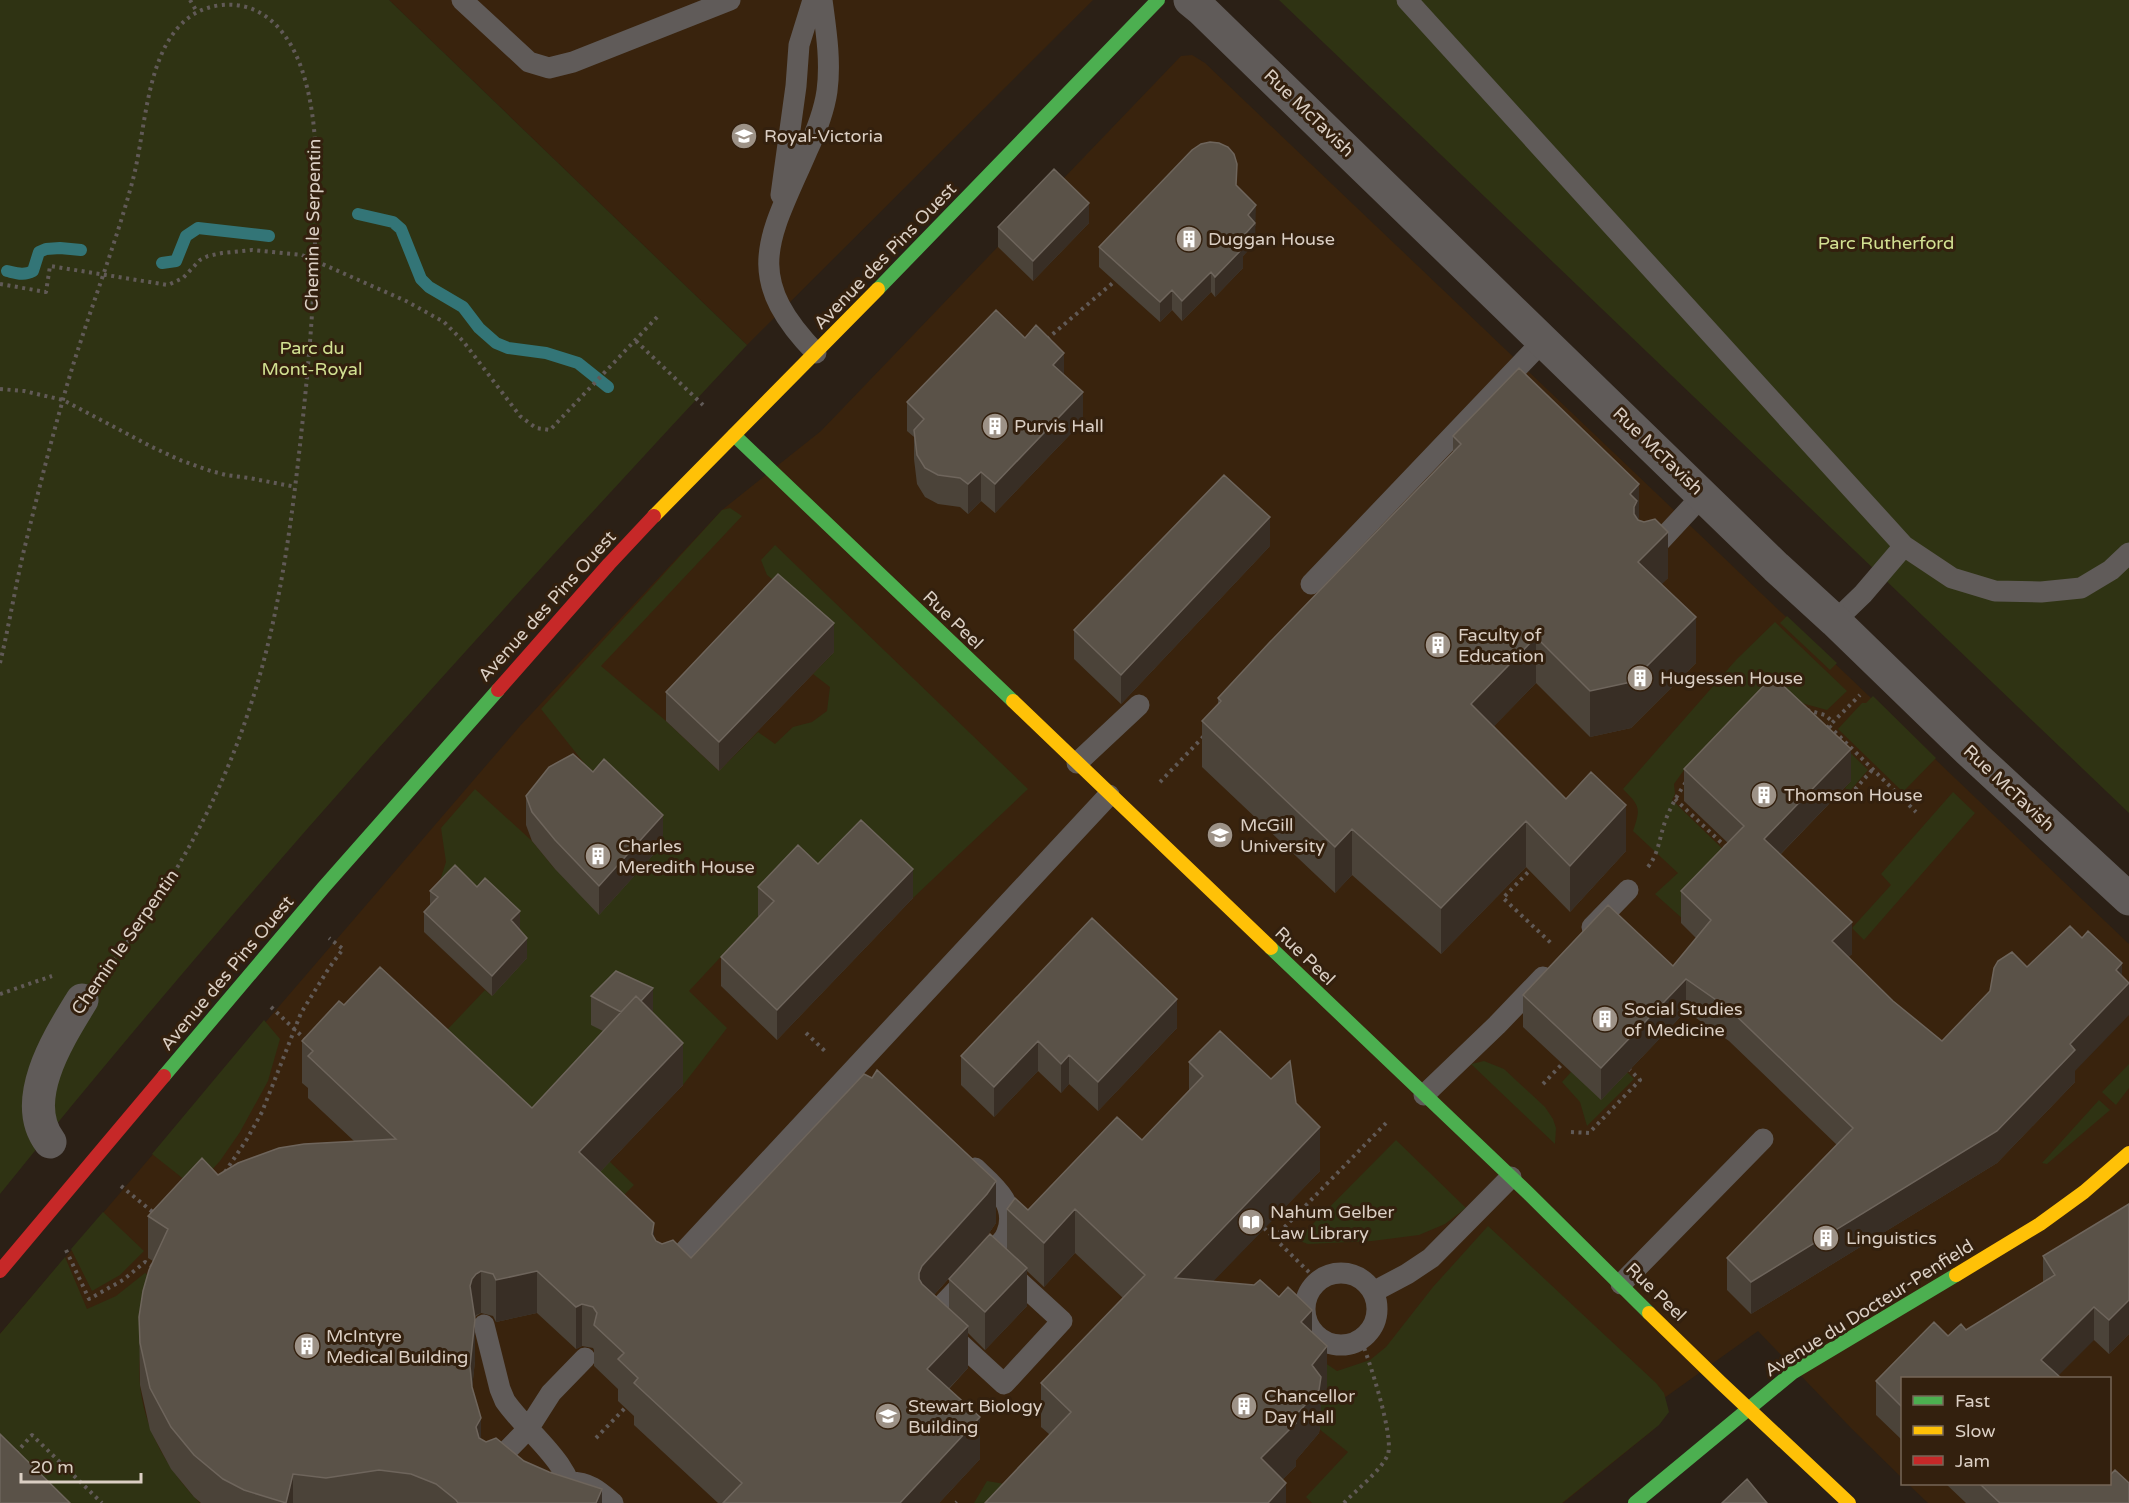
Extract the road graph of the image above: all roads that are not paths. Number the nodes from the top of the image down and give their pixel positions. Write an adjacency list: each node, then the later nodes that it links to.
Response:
1 (462, 0): 2 (lane)
2 (730, 0)
3 (813, 0): 8 (lane)
4 (822, 0): 8 (lane)
5 (1158, 0): 10 (main road, Avenue des Pins Ouest)
6 (1190, 0): 9 (street, Rue McTavish)
7 (1407, 0): 13 (lane)
8 (778, 219): 10 (lane)
9 (1544, 340): 12 (street, Rue McTavish); 16 (lane)
10 (816, 353): 11 (main road, Avenue des Pins Ouest)
11 (734, 435): 19 (main road, Rue Peel); 33 (main road, Avenue des Pins Ouest)
12 (1703, 495): 15 (lane); 17 (street, Rue McTavish)
13 (1904, 546): 14 (lane); 17 (lane)
14 (2129, 553)
15 (1646, 556)
16 (1311, 584)
17 (1835, 621): 22 (street, Rue McTavish)
18 (1139, 705): 19 (lane)
19 (1077, 763): 20 (main road, Rue Peel)
20 (1109, 795): 26 (main road, Rue Peel); 34 (lane)
21 (1628, 890): 23 (lane)
22 (2129, 899)
23 (1580, 939)
24 (1554, 954): 26 (lane)
25 (82, 1000): 28 (street, Chemin le Serpentin)
26 (1424, 1095): 31 (main road, Rue Peel)
27 (1763, 1139): 35 (lane)
28 (50, 1142)
29 (958, 1152): 32 (lane)
30 (2129, 1153): 39 (main road, Avenue du Docteur-Penfield)
31 (1511, 1178): 35 (main road, Rue Peel); 36 (lane)
32 (989, 1254): 32 (lane)
33 (0, 1271)
34 (664, 1274)
35 (1621, 1284): 39 (main road, Rue Peel)
36 (1373, 1292): 36 (lane)
37 (484, 1325): 40 (lane)
38 (585, 1358): 40 (lane)
39 (1747, 1408): 45 (main road, Avenue du Docteur-Penfield); 46 (main road, Rue Peel)
40 (528, 1430): 41 (lane); 42 (lane)
41 (488, 1470)
42 (570, 1482): 43 (lane); 44 (lane)
43 (575, 1503)
44 (613, 1503)
45 (1635, 1503)
46 (1849, 1503)

